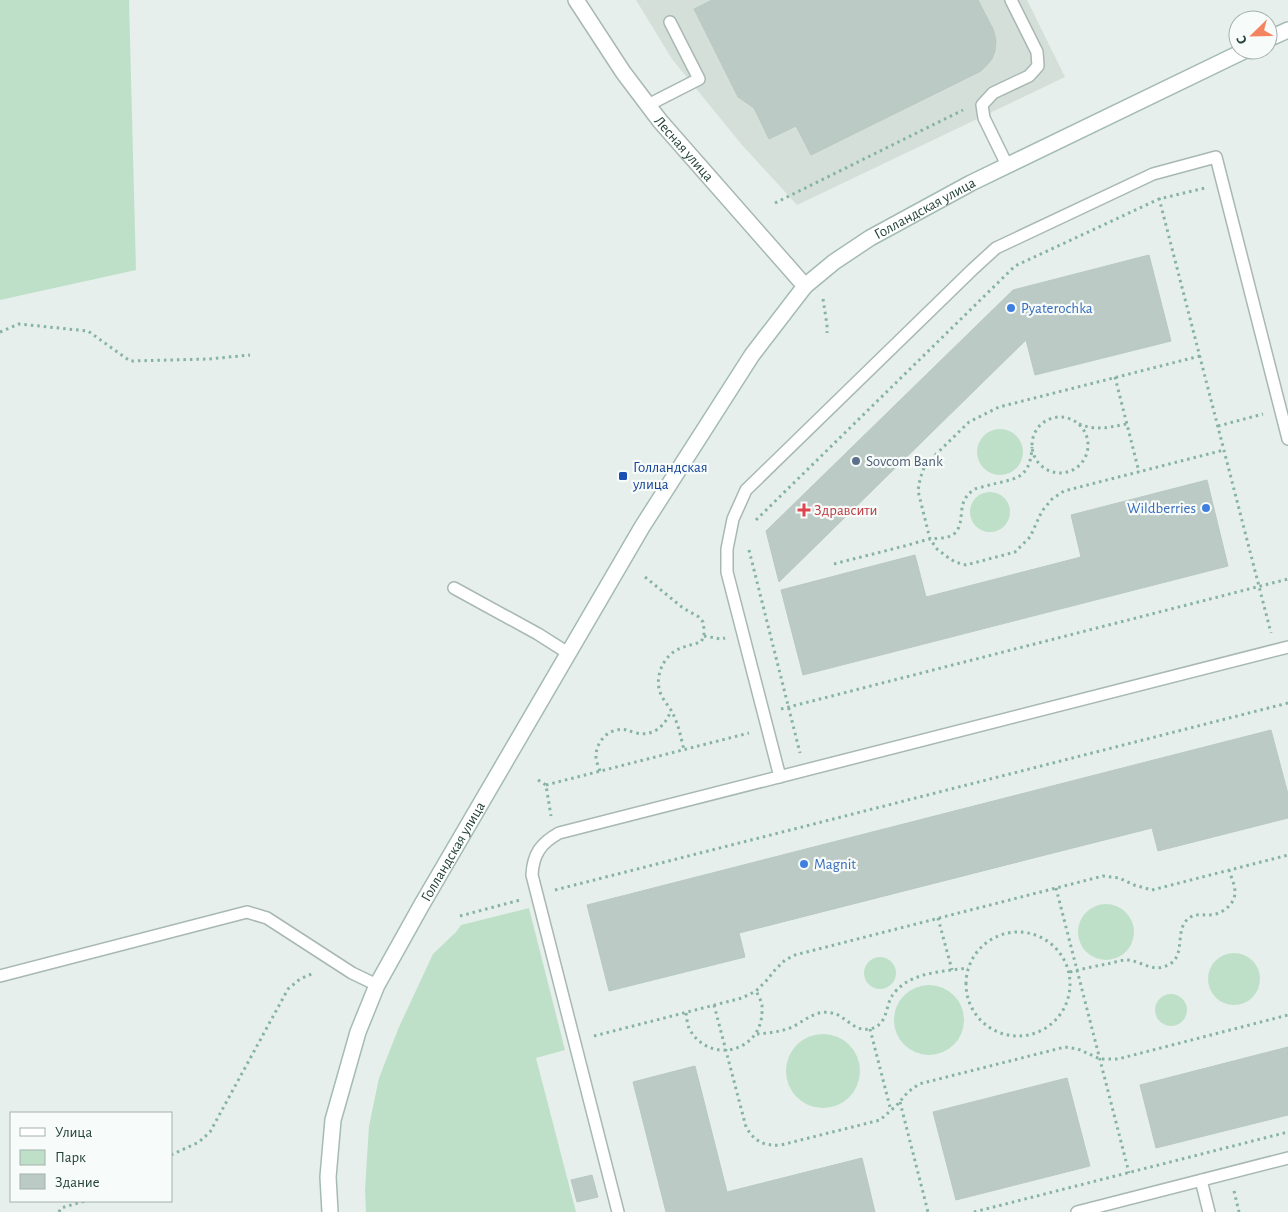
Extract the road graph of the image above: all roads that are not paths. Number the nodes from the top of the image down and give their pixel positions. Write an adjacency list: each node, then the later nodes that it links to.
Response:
1 (576, 0): 5 (street, Лесная улица)
2 (1011, 0): 6 (lane)
3 (670, 22): 5 (lane)
4 (1228, 59): 6 (street, Голландская улица)
5 (648, 105): 7 (street, Лесная улица)
6 (1007, 165): 7 (street, Голландская улица)
7 (805, 286): 11 (street, Голландская улица)
8 (1288, 438): 12 (lane)
9 (454, 588): 11 (lane)
10 (1288, 647): 12 (lane)
11 (568, 653): 14 (street, Голландская улица)
12 (780, 777): 18 (lane)
13 (0, 976): 14 (lane)
14 (378, 986): 17 (street, Голландская улица)
15 (1288, 1158): 16 (lane)
16 (1201, 1180): 19 (lane); 20 (lane)
17 (330, 1212)
18 (618, 1212)
19 (1077, 1212)
20 (1209, 1212)

